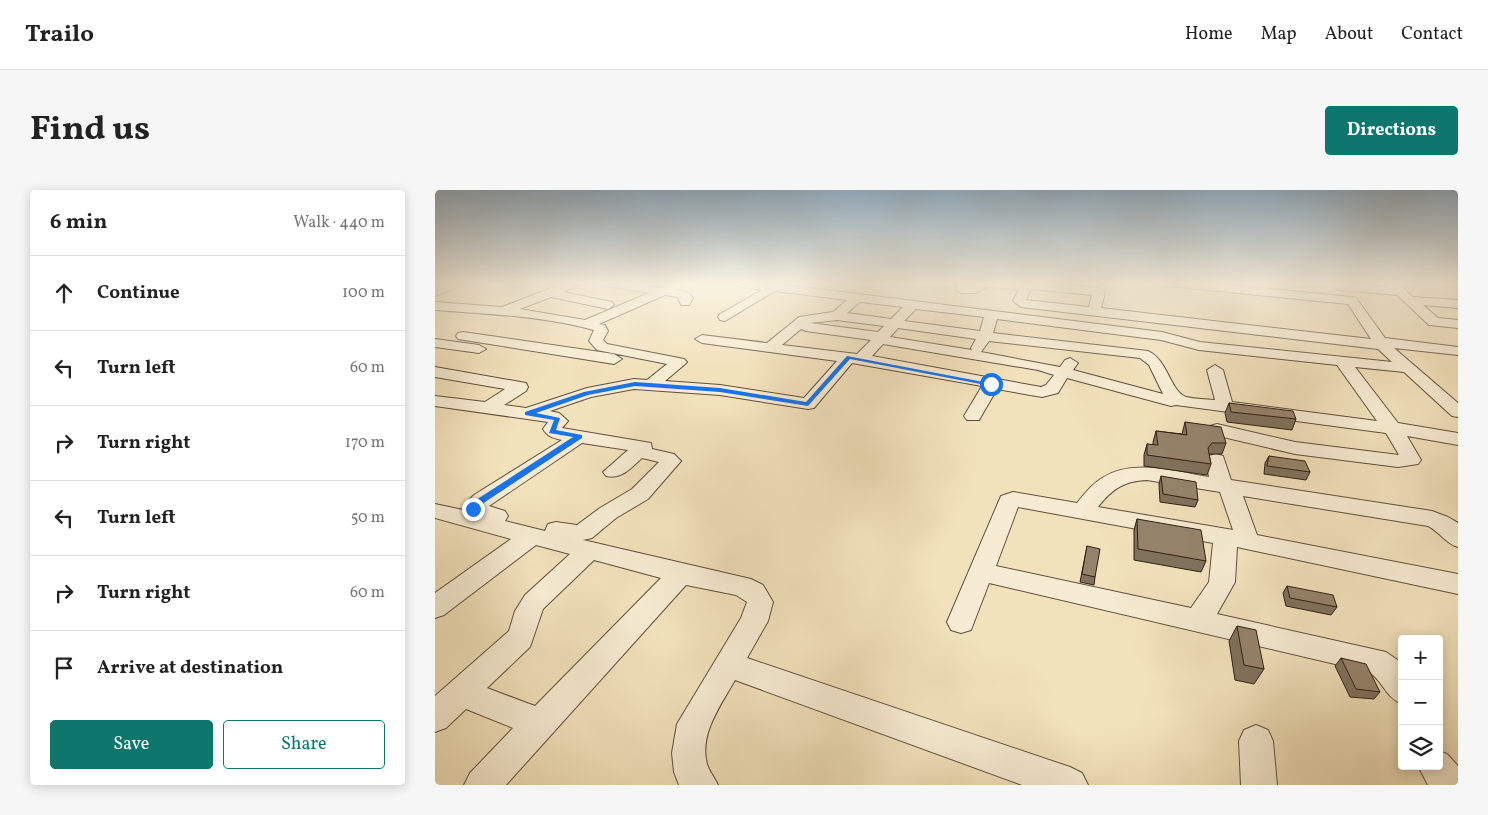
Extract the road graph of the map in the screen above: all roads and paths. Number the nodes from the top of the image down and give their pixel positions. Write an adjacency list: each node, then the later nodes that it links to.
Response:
1 (505, 311): 17 (street)
2 (617, 311): 17 (street)
3 (735, 311): 15 (street)
4 (843, 311): 14 (street)
5 (906, 311): 18 (street)
6 (963, 311): 12 (street)
7 (1094, 311): 13 (street)
8 (1131, 311): 13 (street)
9 (1185, 311): 16 (street)
10 (1359, 311): 26 (street)
11 (1422, 311): 19 (street)
12 (992, 314): 22 (street); 34 (street)
13 (1129, 315): 16 (street)
14 (837, 316): 18 (street); 20 (street)
15 (725, 317)
16 (1185, 321): 26 (street)
17 (587, 324): 32 (street)
18 (892, 324): 22 (street); 23 (street)
19 (1458, 324)
20 (796, 326): 23 (street); 29 (street)
21 (463, 336): 28 (street)
22 (985, 336): 27 (street); 31 (street)
23 (880, 338): 31 (street); 33 (street)
24 (702, 339): 29 (street)
25 (435, 342): 28 (street)
26 (1381, 344): 30 (street); 35 (street)
27 (1077, 346): 38 (street); 44 (street)
28 (538, 347): 32 (street)
29 (770, 348): 33 (street)
30 (1458, 350)
31 (974, 354): 38 (street); 39 (street)
32 (658, 357): 40 (street)
33 (855, 358): 39 (street); 40 (street)
34 (1342, 361): 35 (street); 49 (street)
35 (1408, 368): 46 (street)
36 (1215, 370): 44 (street)
37 (435, 372): 45 (street)
38 (1064, 374): 41 (street); 43 (street)
39 (956, 377): 41 (street)
40 (653, 383): 47 (street)
41 (991, 384): 48 (street)
42 (435, 401): 45 (street)
43 (1171, 401)
44 (1217, 406): 49 (street); 50 (street)
45 (488, 408): 47 (street)
46 (1458, 412)
47 (528, 413): 51 (street)
48 (973, 416)
49 (1392, 428): 50 (street); 52 (street)
50 (1217, 430): 55 (street)
51 (580, 436): 53 (street); 58 (street)
52 (1458, 439)
53 (640, 452): 54 (street); 58 (street)
54 (613, 472)
55 (1229, 486): 57 (street); 60 (street); 61 (street)
56 (435, 510): 58 (street)
57 (1081, 511): 60 (street); 63 (street)
58 (505, 523): 59 (street)
59 (533, 536): 62 (street); 66 (street)
60 (1237, 539): 65 (street); 67 (street)
61 (1458, 539)
62 (590, 550): 64 (street); 71 (street)
63 (981, 572): 67 (street); 68 (street)
64 (681, 574): 69 (street); 73 (street)
65 (1458, 584)
66 (435, 607)
67 (1197, 620): 70 (street)
68 (961, 622)
69 (729, 665): 77 (street); 78 (street)
70 (1398, 684)
71 (462, 693): 72 (street); 73 (street)
72 (435, 717)
73 (539, 723): 76 (street)
74 (1256, 741): 79 (street)
75 (1438, 770): 80 (street)
76 (482, 785)
77 (700, 785)
78 (1070, 785)
79 (1259, 785)
80 (1451, 785)

